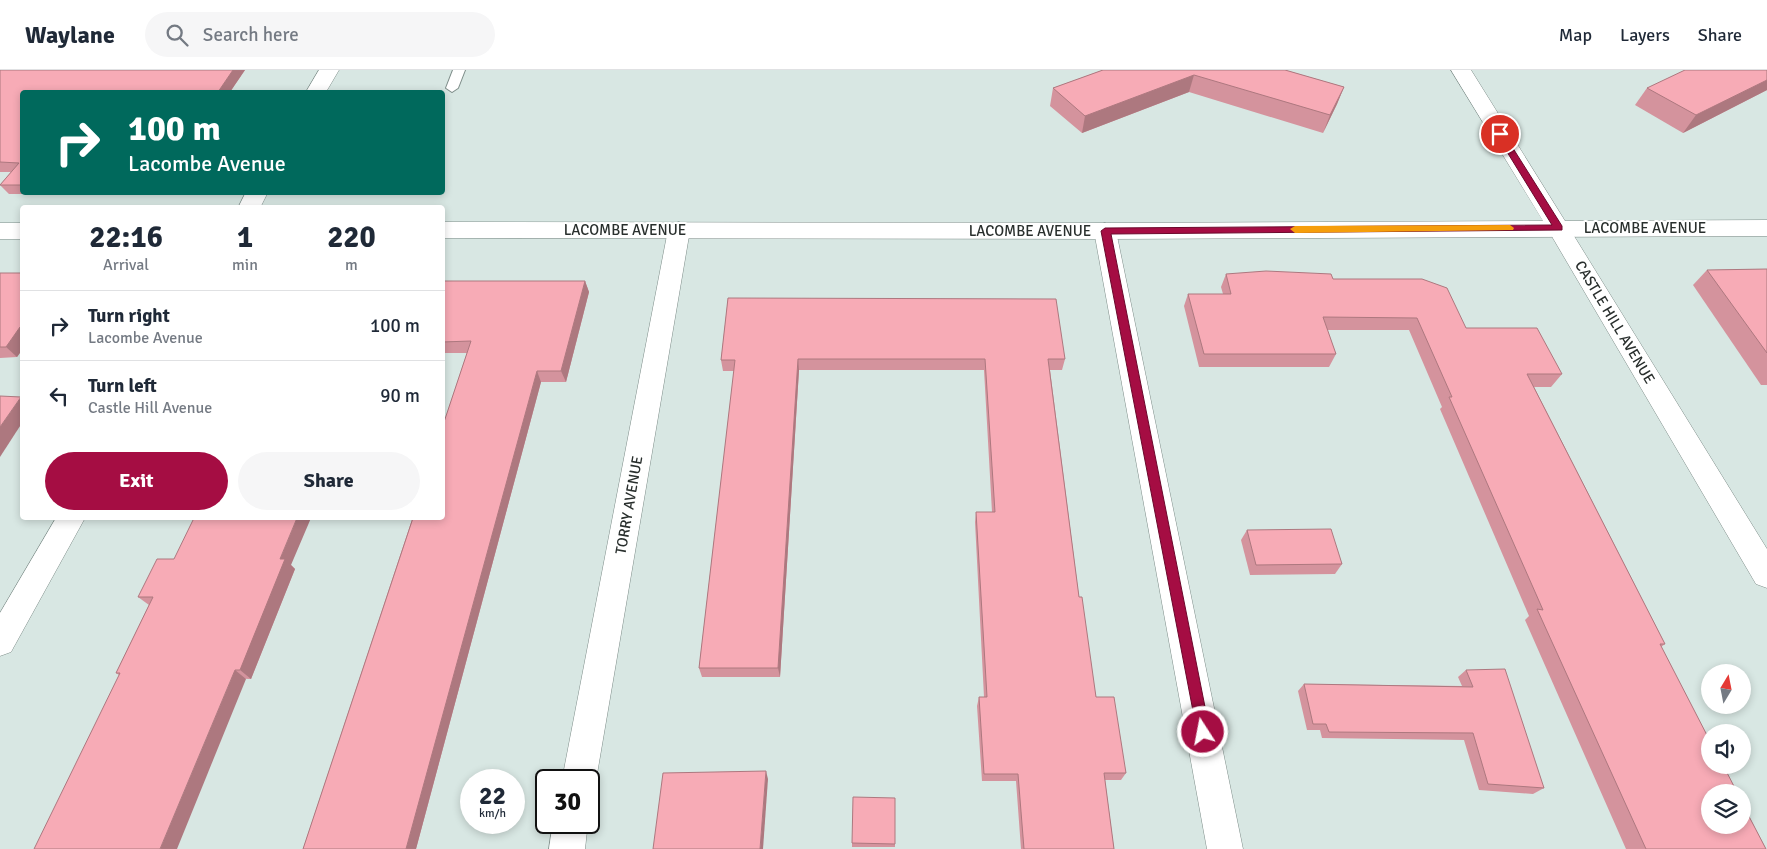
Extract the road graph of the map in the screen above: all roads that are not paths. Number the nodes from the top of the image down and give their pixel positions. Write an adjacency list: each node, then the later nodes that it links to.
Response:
1 (329, 70): 5 (street)
2 (459, 70): 4 (lane)
3 (1461, 70): 6 (street, CASTLE HILL AVENUE)
4 (452, 88)
5 (317, 90)
6 (1558, 228): 7 (street, LACOMBE AVENUE); 12 (street, LACOMBE AVENUE); 14 (street, CASTLE HILL AVENUE)
7 (1767, 228)
8 (445, 230): 9 (street, LACOMBE AVENUE)
9 (679, 230): 12 (street, LACOMBE AVENUE); 16 (street, TORRY AVENUE)
10 (0, 231): 11 (street)
11 (20, 231)
12 (1105, 231): 19 (street)
13 (70, 520): 15 (street)
14 (1767, 575)
15 (0, 642)
16 (581, 769)
17 (569, 834): 18 (street)
18 (566, 849)
19 (1225, 849)

